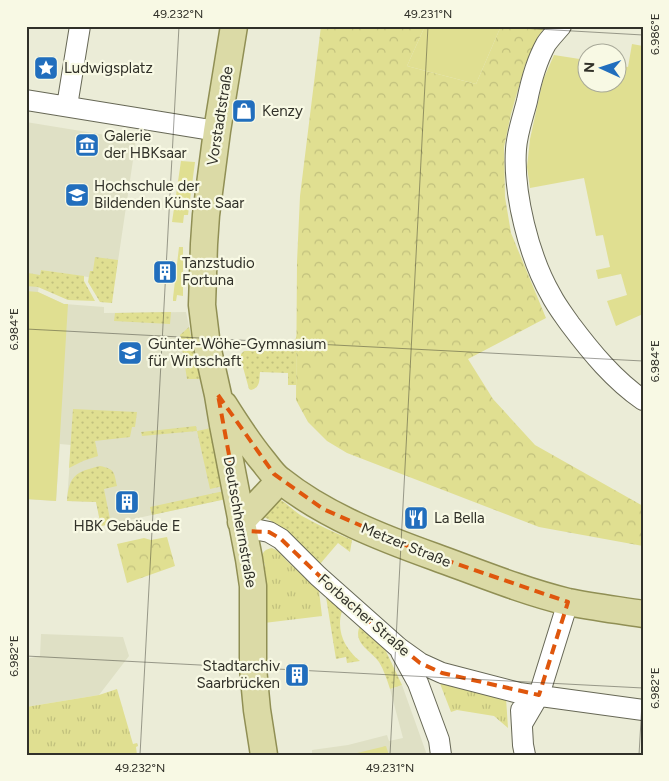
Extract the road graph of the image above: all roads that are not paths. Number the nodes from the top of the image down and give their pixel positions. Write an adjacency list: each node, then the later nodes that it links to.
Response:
1 (80, 26): 5 (street)
2 (561, 26): 8 (street)
3 (234, 32): 6 (main road, Vorstadtstraße)
4 (26, 100): 5 (street)
5 (67, 106): 6 (street)
6 (217, 131): 7 (main road, Vorstadtstraße)
7 (218, 395): 9 (main road, Metzer Straße); 10 (main road, Deutschherrnstraße)
8 (643, 400)
9 (280, 480): 10 (main road); 11 (main road, Metzer Straße)
10 (242, 526): 13 (street, Forbacher Straße); 15 (main road, Deutschherrnstraße)
11 (568, 602): 12 (main road, Metzer Straße); 14 (street)
12 (643, 614)
13 (399, 648): 14 (street, Forbacher Straße); 17 (street)
14 (529, 694): 16 (street, Forbacher Straße); 21 (street)
15 (257, 710): 18 (main road, Deutschherrnstraße); 19 (main road, Deutschherrnstraße)
16 (643, 710)
17 (440, 747): 20 (street)
18 (256, 755)
19 (264, 755)
20 (456, 755)
21 (526, 755)

